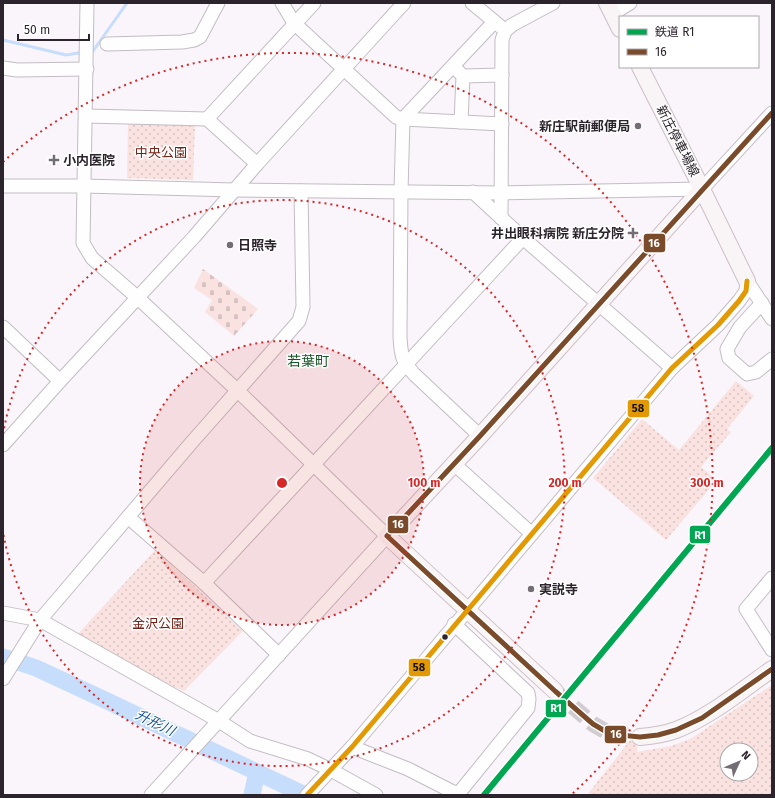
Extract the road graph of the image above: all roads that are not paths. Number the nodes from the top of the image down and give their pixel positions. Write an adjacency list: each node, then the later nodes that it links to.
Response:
1 (87, 3): 15 (street)
2 (218, 3): 14 (street)
3 (282, 3): 11 (street)
4 (314, 3): 11 (street)
5 (404, 3): 19 (street)
6 (472, 3): 10 (street)
7 (553, 3): 13 (street)
8 (630, 3): 9 (street)
9 (610, 8): 12 (main road)
10 (494, 22): 13 (street); 16 (street)
11 (294, 23): 19 (street); 24 (street)
12 (619, 27)
13 (506, 31): 20 (street)
14 (107, 44)
15 (87, 57): 17 (street); 23 (street)
16 (453, 66): 21 (street); 25 (street)
17 (3, 68)
18 (641, 68): 31 (main road, 新庄停車場線)
19 (343, 69): 25 (street); 28 (street)
20 (502, 75): 21 (street); 27 (street)
21 (463, 76): 26 (street)
22 (772, 113): 31 (street)
23 (86, 116): 24 (street); 30 (street)
24 (207, 119): 28 (street)
25 (403, 119): 26 (street); 34 (street)
26 (461, 122): 27 (street)
27 (502, 124): 36 (street)
28 (256, 164): 32 (street)
29 (3, 186): 30 (street)
30 (84, 186): 32 (street); 40 (street)
31 (702, 189): 36 (street); 39 (main road, 新庄停車場線); 41 (main road)
32 (234, 190): 33 (street); 40 (street)
33 (301, 191): 34 (street); 49 (street)
34 (401, 191): 35 (street); 46 (street)
35 (473, 192): 36 (street); 37 (street)
36 (501, 193): 37 (street)
37 (501, 218): 38 (street)
38 (524, 238): 41 (street); 46 (street)
39 (746, 281): 42 (street); 47 (street)
40 (138, 298): 48 (street); 49 (street)
41 (599, 303): 47 (street); 50 (main road)
42 (762, 303): 43 (street); 45 (street)
43 (772, 319)
44 (3, 328): 48 (street)
45 (772, 359)
46 (405, 364): 50 (street); 53 (street)
47 (672, 368): 55 (street)
48 (60, 381): 51 (street)
49 (238, 391): 53 (street); 54 (street)
50 (480, 436): 52 (main road)
51 (3, 446)
52 (453, 463): 55 (street); 56 (main road)
53 (313, 465): 56 (street); 58 (street)
54 (128, 517): 58 (street); 61 (street)
55 (532, 534): 59 (street)
56 (387, 536): 59 (main road); 64 (street)
57 (772, 578): 63 (street)
58 (204, 583): 64 (street)
59 (468, 609): 62 (street); 67 (main road)
60 (3, 613): 61 (street)
61 (38, 623): 66 (street); 68 (street)
62 (454, 624): 70 (street); 70 (street)
63 (772, 650)
64 (279, 655): 68 (street)
65 (772, 669): 69 (main road)
66 (5, 675)
67 (555, 691)
68 (219, 721): 71 (street); 72 (street)
69 (640, 737)
70 (352, 747): 71 (street)
71 (327, 773): 73 (street); 74 (street)
72 (151, 795)
73 (307, 795)
74 (376, 795)

